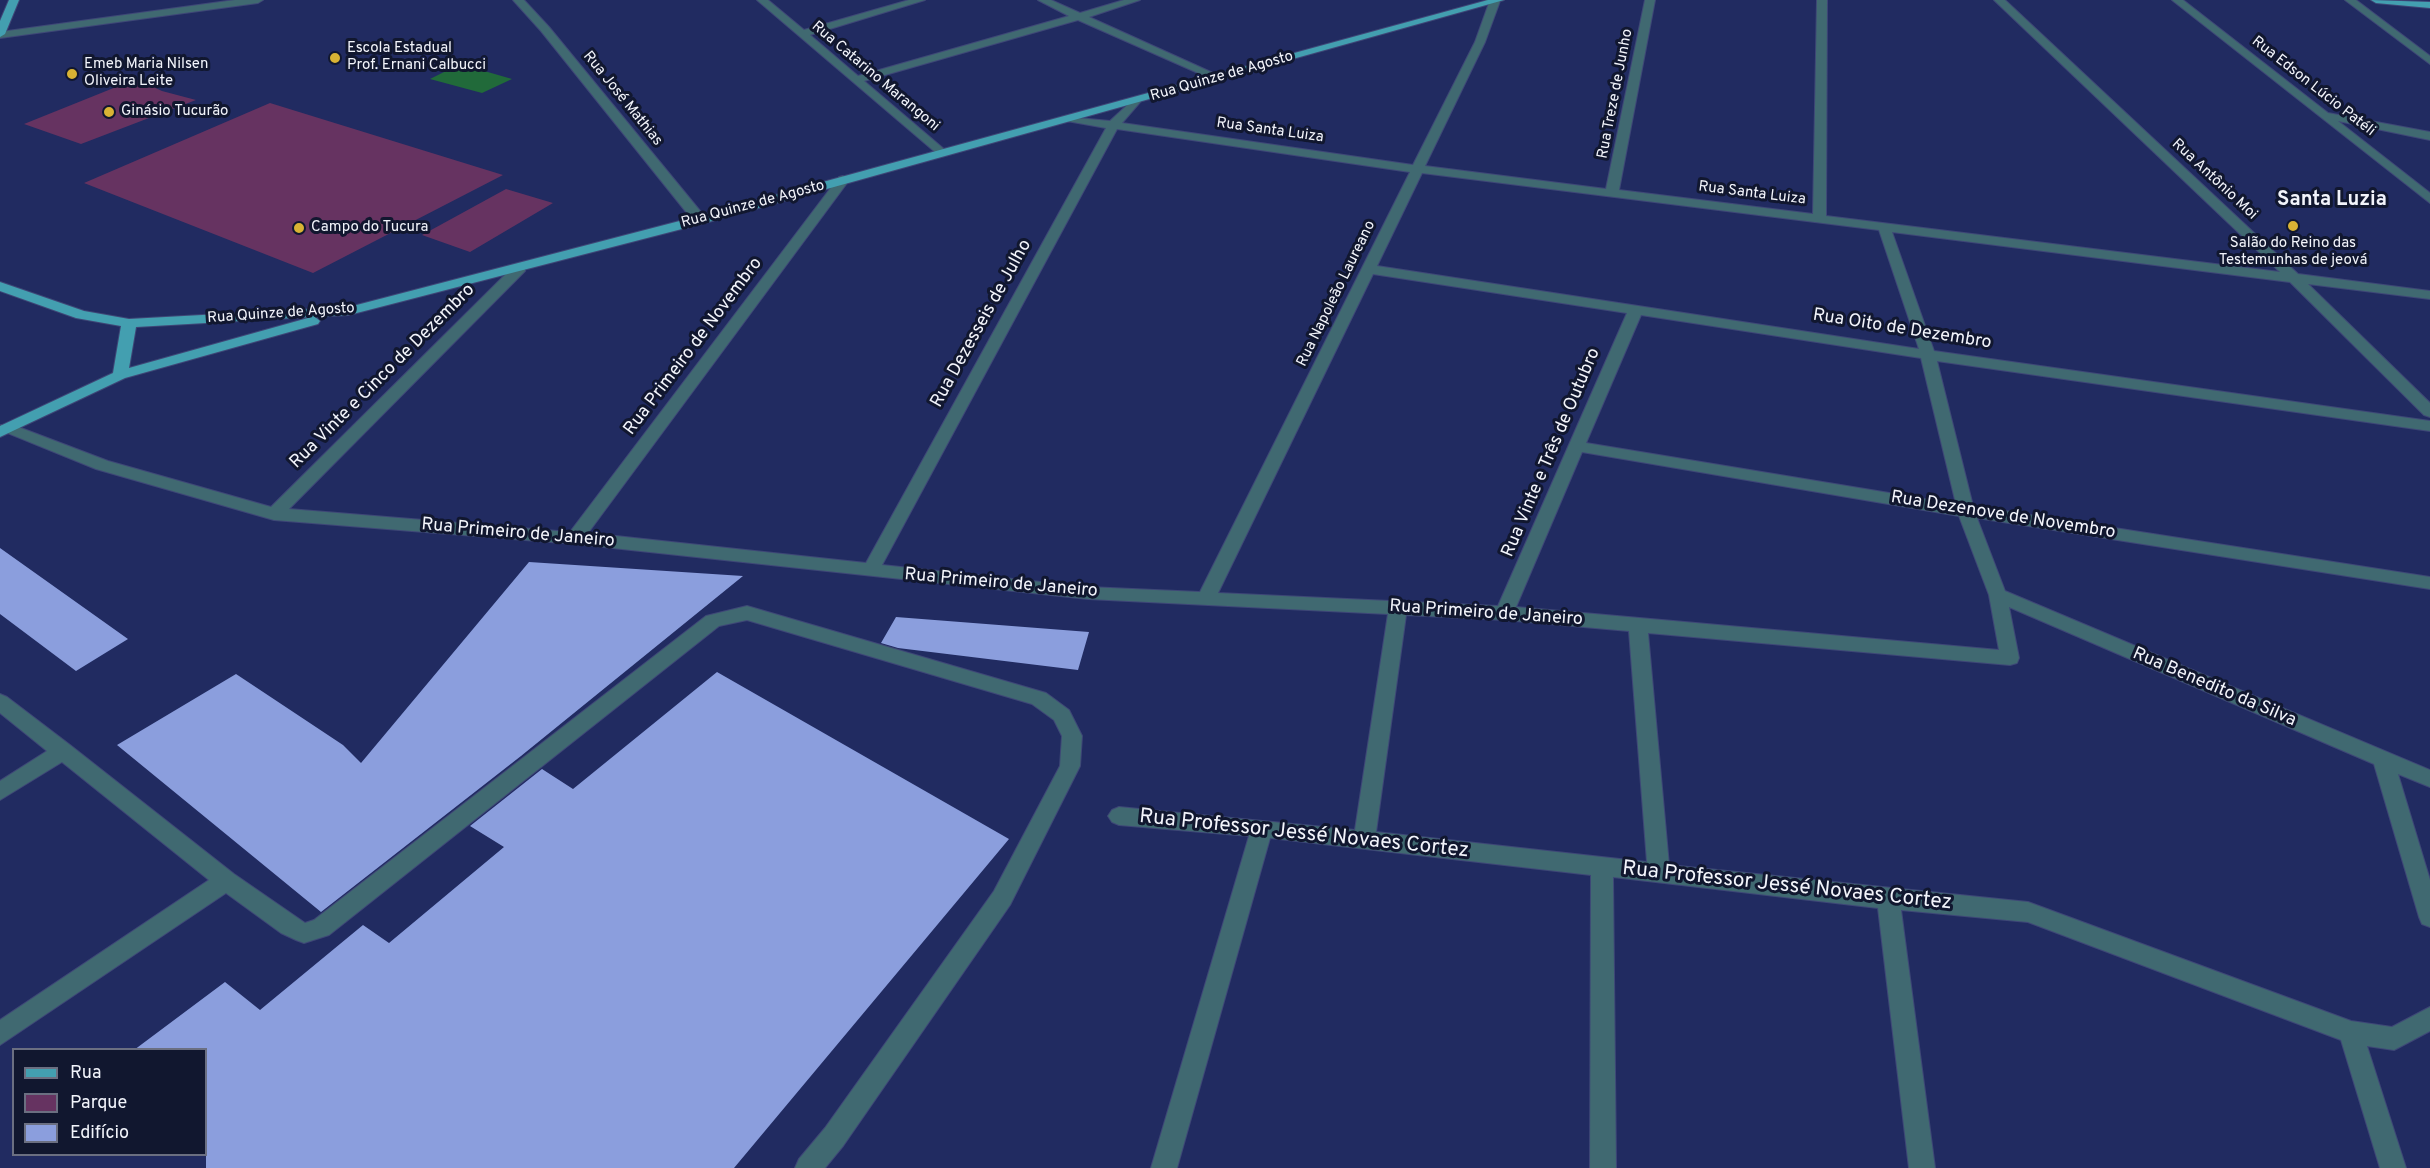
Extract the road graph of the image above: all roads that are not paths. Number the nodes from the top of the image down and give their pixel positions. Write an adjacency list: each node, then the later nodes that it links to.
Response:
1 (14, 0): 18 (main road)
2 (258, 0): 18 (street)
3 (518, 0): 33 (street, Rua José Mathias)
4 (762, 0): 17 (street, Rua Catarino Marangoni)
5 (920, 0): 17 (street)
6 (1043, 0): 16 (street)
7 (1135, 0): 16 (street)
8 (1495, 0): 20 (main road, Rua Quinze de Agosto); 28 (street, Rua Napoleão Laureano)
9 (1650, 0): 30 (street, Rua Treze de Junho)
10 (1822, 0): 32 (street)
11 (1999, 0): 37 (street, Rua Antônio Moi)
12 (2177, 0): 23 (street, Rua Edson Lúcio Patéli)
13 (2350, 0): 19 (street)
14 (2376, 0): 15 (main road)
15 (2430, 5)
16 (1077, 15): 20 (street); 21 (street)
17 (802, 34): 21 (street, Rua Catarino Marangoni)
18 (0, 35)
19 (2430, 61)
20 (1218, 78): 22 (main road, Rua Quinze de Agosto)
21 (857, 80): 27 (street, Rua Catarino Marangoni)
22 (1135, 101): 24 (main road, Rua Quinze de Agosto); 25 (street, Rua Dezesseis de Julho)
23 (2326, 116): 26 (street); 31 (street, Rua Edson Lúcio Patéli)
24 (1071, 119): 25 (street, Rua Santa Luiza); 27 (main road, Rua Quinze de Agosto)
25 (1113, 125): 28 (street, Rua Santa Luiza); 52 (street, Rua Dezesseis de Julho)
26 (2430, 136)
27 (941, 153): 29 (main road, Rua Quinze de Agosto)
28 (1417, 169): 30 (street, Rua Santa Luiza); 36 (street, Rua Napoleão Laureano)
29 (843, 180): 33 (main road, Rua Quinze de Agosto); 51 (street, Rua Primeiro de Novembro)
30 (1612, 193): 32 (street, Rua Santa Luiza)
31 (2430, 199)
32 (1819, 219): 34 (street, Rua Santa Luiza)
33 (700, 220): 35 (main road, Rua Quinze de Agosto)
34 (1884, 227): 37 (street, Rua Santa Luiza); 43 (street)
35 (520, 268): 41 (main road, Rua Quinze de Agosto); 50 (street, Rua Vinte e Cinco de Dezembro)
36 (1368, 269): 40 (street, Rua Oito de Dezembro); 55 (street, Rua Napoleão Laureano)
37 (2294, 278): 39 (street, Rua Santa Luiza); 45 (street, Rua Antônio Moi)
38 (0, 286): 42 (main road, Rua Quinze de Agosto)
39 (2430, 295)
40 (1636, 309): 43 (street, Rua Oito de Dezembro); 48 (street, Rua Vinte e Três de Outubro)
41 (349, 311): 42 (main road, Rua Quinze de Agosto); 44 (main road)
42 (129, 323): 44 (main road)
43 (1928, 355): 46 (street, Rua Oito de Dezembro); 49 (street)
44 (120, 375): 47 (main road)
45 (2430, 412)
46 (2430, 426)
47 (3, 430): 50 (street, Rua Primeiro de Janeiro)
48 (1576, 446): 49 (street, Rua Dezenove de Novembro); 57 (street, Rua Vinte e Três de Outubro)
49 (1966, 511): 53 (street, Rua Dezenove de Novembro); 54 (street)
50 (274, 514): 51 (street, Rua Primeiro de Janeiro)
51 (575, 538): 52 (street, Rua Primeiro de Janeiro)
52 (870, 571): 55 (street, Rua Primeiro de Janeiro)
53 (2430, 582)
54 (1998, 595): 58 (street, Rua Primeiro de Janeiro); 61 (street, Rua Benedito da Silva)
55 (1206, 599): 56 (street, Rua Primeiro de Janeiro)
56 (1398, 608): 57 (street, Rua Primeiro de Janeiro); 66 (street)
57 (1504, 613): 58 (street, Rua Primeiro de Janeiro)
58 (1638, 625): 68 (street)
59 (0, 702): 60 (street)
60 (63, 751): 63 (street); 69 (street)
61 (2384, 762): 62 (street, Rua Benedito da Silva); 71 (street)
62 (2430, 779)
63 (0, 792)
64 (1119, 816): 65 (street, Rua Professor Jessé Novaes Cortez)
65 (1262, 828): 66 (street, Rua Professor Jessé Novaes Cortez); 76 (street)
66 (1364, 840): 67 (street, Rua Professor Jessé Novaes Cortez)
67 (1602, 866): 68 (street, Rua Professor Jessé Novaes Cortez); 77 (street)
68 (1659, 871): 70 (street, Rua Professor Jessé Novaes Cortez)
69 (225, 881): 74 (street); 75 (street)
70 (1888, 899): 73 (street, Rua Professor Jessé Novaes Cortez); 78 (street)
71 (2430, 917)
72 (2430, 1018): 73 (street, Rua Professor Jessé Novaes Cortez)
73 (2351, 1032): 79 (street)
74 (0, 1034)
75 (808, 1168)
76 (1164, 1168)
77 (1603, 1168)
78 (1922, 1168)
79 (2393, 1168)

